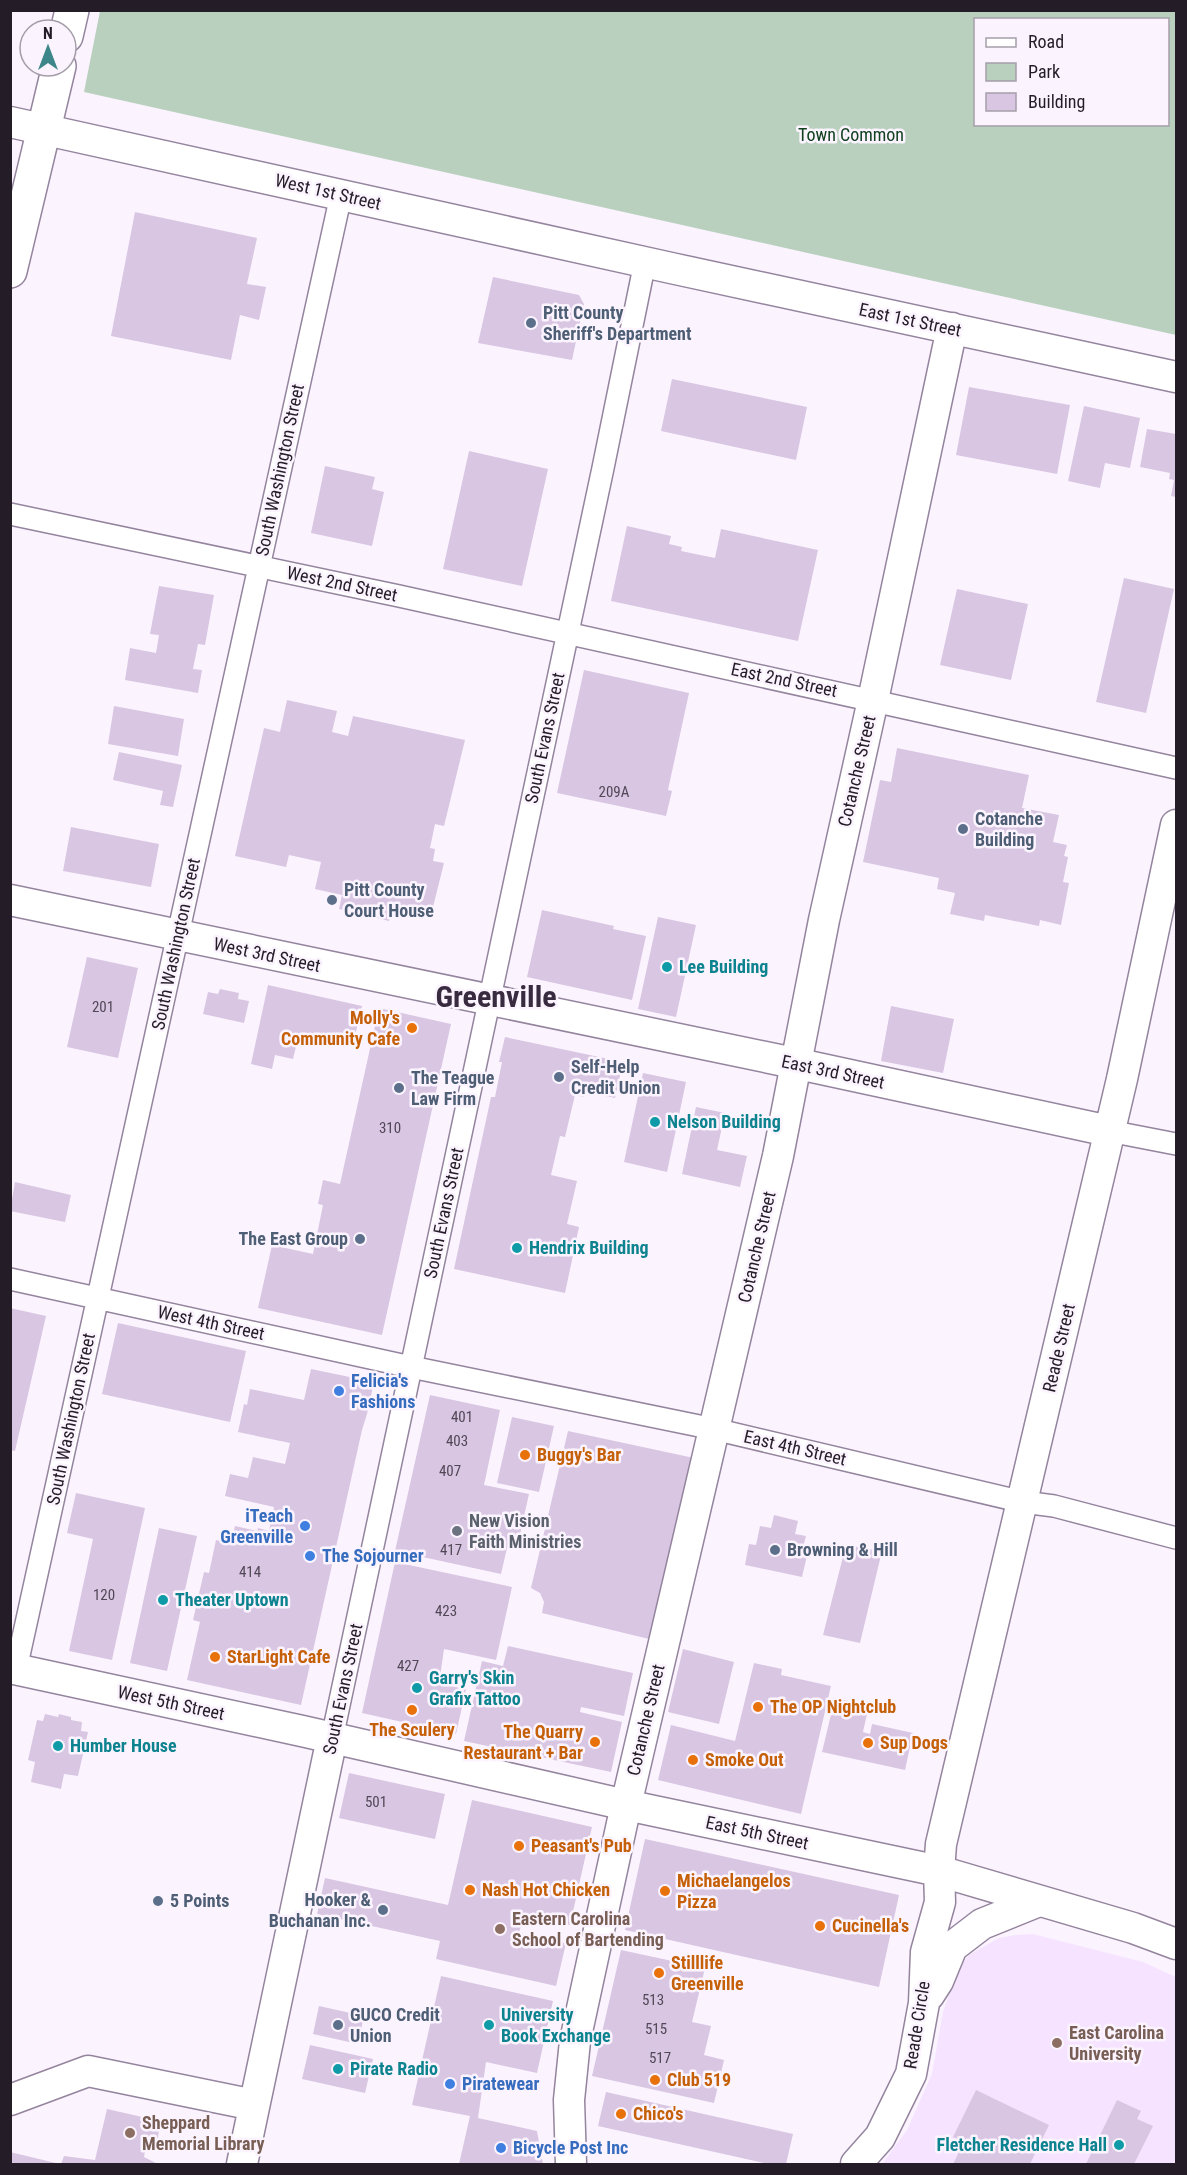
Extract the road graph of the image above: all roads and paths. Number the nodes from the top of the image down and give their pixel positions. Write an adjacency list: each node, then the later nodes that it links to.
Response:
1 (56, 78): 3 (main road)
2 (10, 122): 3 (street, West 1st Street)
3 (44, 129): 4 (street, West 1st Street); 6 (main road)
4 (341, 195): 5 (street, West 1st Street); 10 (street, South Washington Street)
5 (645, 262): 7 (street, East 1st Street); 11 (street, South Evans Street)
6 (10, 271)
7 (952, 328): 8 (street, East 1st Street); 12 (street, Cotanche Street)
8 (1176, 377)
9 (10, 514): 10 (street, West 2nd Street)
10 (259, 566): 11 (street, West 2nd Street); 16 (street, South Washington Street)
11 (567, 634): 12 (street, East 2nd Street); 17 (street, South Evans Street)
12 (873, 700): 13 (street, East 2nd Street); 18 (street, Cotanche Street)
13 (1176, 768)
14 (1176, 825): 19 (street, Reade Street)
15 (10, 900): 16 (street, West 3rd Street)
16 (178, 936): 17 (street, West 3rd Street); 22 (street, South Washington Street)
17 (489, 1001): 18 (street, East 3rd Street); 23 (street, South Evans Street)
18 (794, 1063): 19 (street, East 3rd Street); 24 (street, Cotanche Street)
19 (1109, 1131): 20 (street, East 3rd Street); 25 (street, Reade Street)
20 (1176, 1144)
21 (10, 1279): 22 (street, West 4th Street)
22 (98, 1298): 23 (street, West 4th Street); 27 (street, South Washington Street)
23 (411, 1367): 24 (street, East 4th Street); 28 (street, South Evans Street)
24 (714, 1429): 25 (street, East 4th Street); 29 (street, Cotanche Street)
25 (1023, 1502): 26 (street, East 4th Street); 30 (street, Reade Street)
26 (1176, 1538)
27 (12, 1677): 28 (street, West 5th Street)
28 (333, 1738): 29 (street, East 5th Street); 35 (street, South Evans Street)
29 (626, 1805): 30 (street, East 5th Street); 37 (street, Cotanche Street)
30 (939, 1871): 31 (street, East 5th Street); 33 (street, Reade Circle)
31 (1038, 1901): 32 (street, East 5th Street); 33 (street)
32 (1176, 1944)
33 (924, 2003): 38 (street, Reade Circle)
34 (10, 2100): 35 (street)
35 (254, 2105): 36 (street, South Evans Street)
36 (242, 2164)
37 (571, 2164)
38 (856, 2164)

